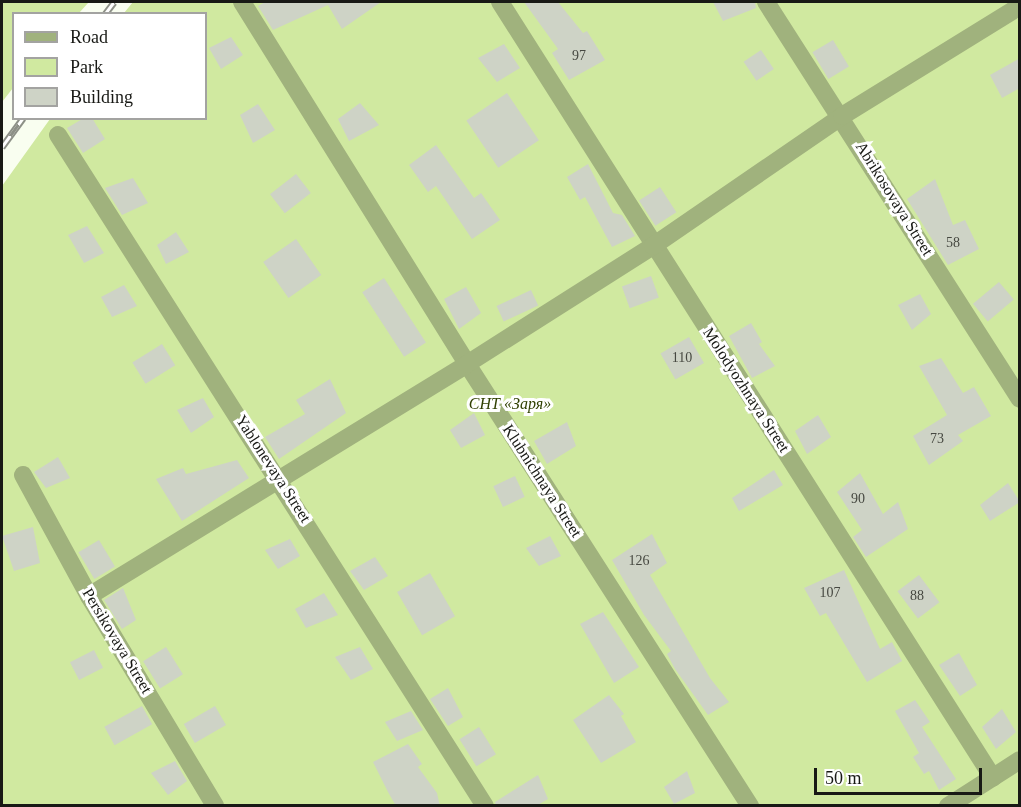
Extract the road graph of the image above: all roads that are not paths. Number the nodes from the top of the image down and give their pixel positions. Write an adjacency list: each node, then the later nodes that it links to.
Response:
1 (242, 2): 8 (street, Klubnichnaya Street)
2 (500, 2): 7 (street, Molodyozhnaya Street)
3 (766, 2): 5 (street, Abrikosovaya Street)
4 (1020, 6): 5 (street)
5 (842, 116): 7 (street); 9 (street, Abrikosovaya Street)
6 (58, 135): 11 (street, Yablonevaya Street)
7 (653, 246): 8 (street); 14 (street, Molodyozhnaya Street)
8 (467, 364): 11 (street); 18 (street, Klubnichnaya Street)
9 (1020, 399)
10 (23, 475): 12 (street, Persikovaya Street)
11 (279, 478): 12 (street); 17 (street, Yablonevaya Street)
12 (89, 596): 16 (street, Persikovaya Street)
13 (1020, 760): 14 (street)
14 (993, 778): 15 (street)
15 (956, 803)
16 (215, 806)
17 (485, 806)
18 (750, 806)

